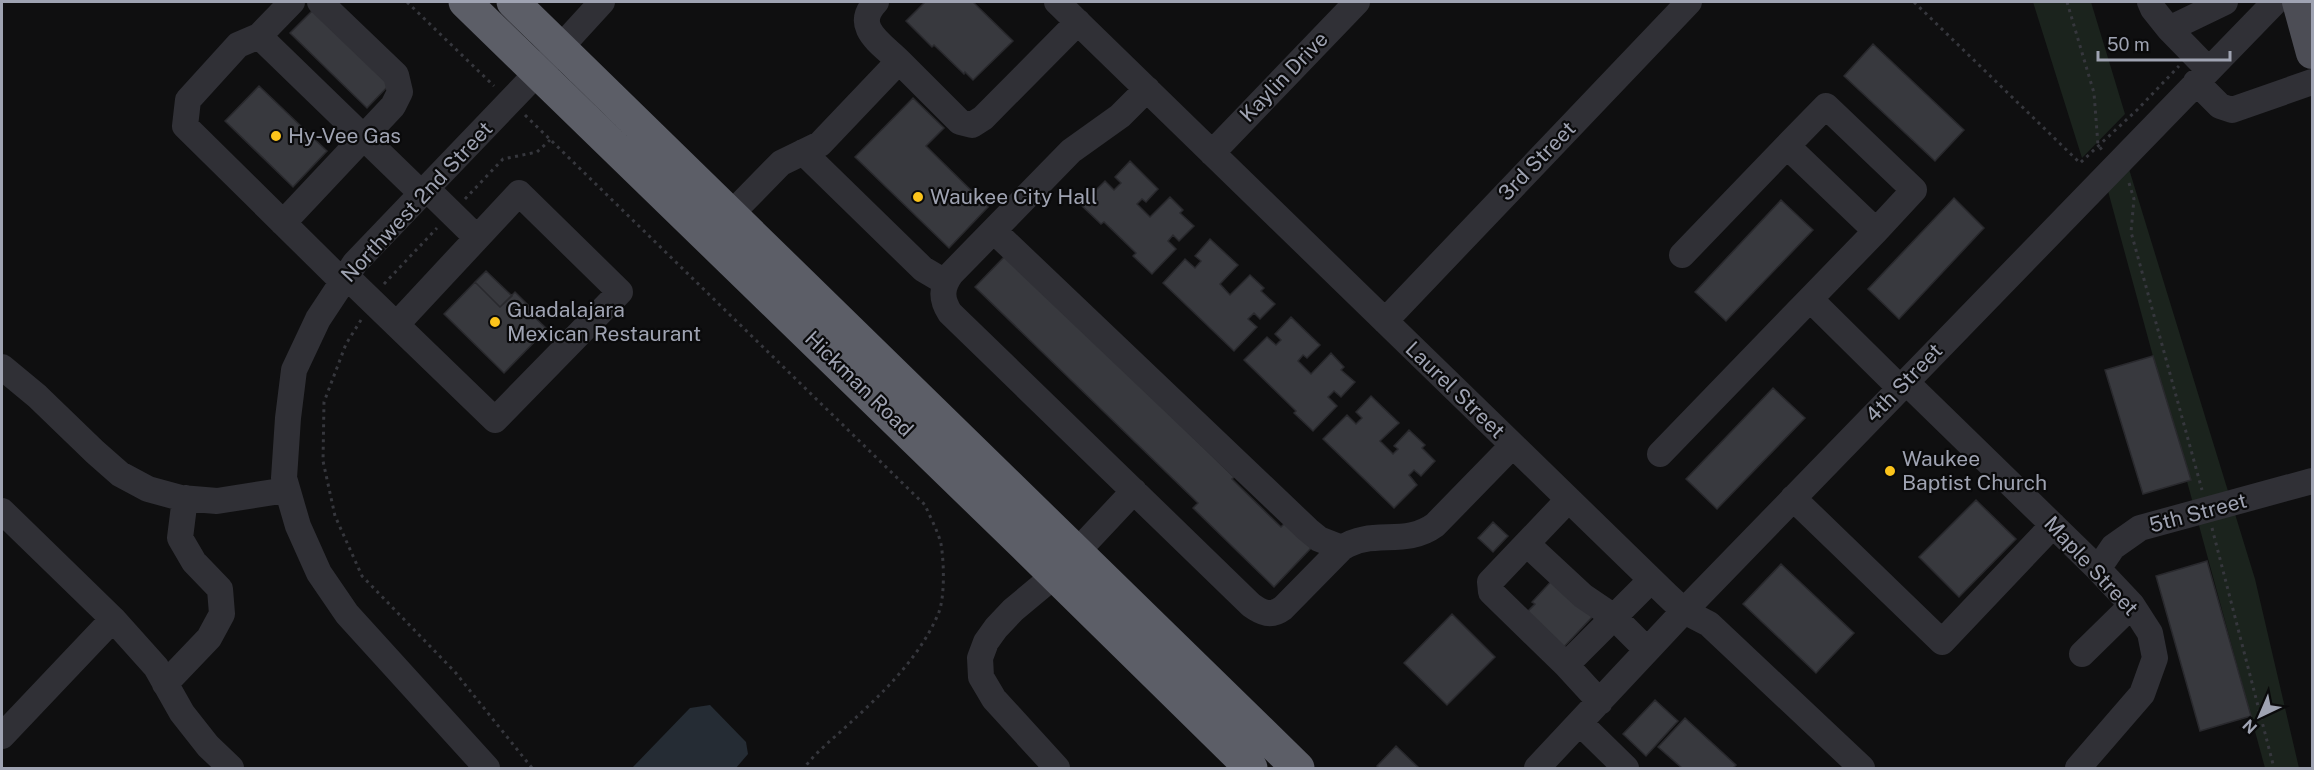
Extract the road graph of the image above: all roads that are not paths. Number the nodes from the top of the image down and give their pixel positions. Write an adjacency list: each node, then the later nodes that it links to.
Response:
1 (292, 2): 16 (street)
2 (320, 2): 24 (street)
3 (465, 2): 20 (highway, Hickman Road)
4 (513, 2): 17 (highway, Hickman Road)
5 (602, 2): 17 (street, Northwest 2nd Street)
6 (876, 2): 19 (street)
7 (1057, 2): 14 (street, Laurel Street)
8 (1357, 2): 27 (street, Kaylin Drive)
9 (1689, 2): 38 (street, 3rd Street)
10 (2150, 2): 15 (street)
11 (2225, 2): 15 (street)
12 (2298, 2): 18 (main road)
13 (2265, 5): 21 (street, 4th Street)
14 (1078, 22): 19 (street); 23 (street, Laurel Street)
15 (2169, 29): 21 (street)
16 (259, 36): 24 (street); 30 (street)
17 (559, 46): 20 (street, Northwest 2nd Street); 29 (highway, Hickman Road)
18 (2313, 52)
19 (899, 61): 26 (street)
20 (538, 72): 28 (street, Northwest 2nd Street); 56 (highway, Hickman Road)
21 (2201, 77): 22 (street); 41 (street, 4th Street)
22 (2313, 82)
23 (1147, 89): 27 (street, Laurel Street); 31 (street)
24 (363, 137): 28 (street); 30 (street)
25 (1787, 146): 32 (street); 32 (street); 34 (street)
26 (803, 152): 29 (street); 36 (street)
27 (1212, 153): 38 (street, Laurel Street)
28 (424, 191): 33 (street); 35 (street, Northwest 2nd Street)
29 (731, 214): 54 (highway, Hickman Road)
30 (284, 223): 35 (street)
31 (994, 231): 36 (street); 53 (street)
32 (1876, 231): 37 (street)
33 (477, 238): 39 (street); 39 (street)
34 (1682, 255)
35 (345, 279): 39 (street); 45 (street, Northwest 2nd Street)
36 (945, 282): 46 (street)
37 (1810, 300): 41 (street, Maple Street); 43 (street)
38 (1384, 321): 42 (street, Laurel Street)
39 (397, 324)
40 (2, 367): 47 (street)
41 (1903, 385): 48 (street, 4th Street); 51 (street, Maple Street)
42 (1512, 446): 49 (street, Laurel Street); 53 (street)
43 (1660, 454)
44 (2313, 481): 55 (street, 5th Street)
45 (287, 490): 47 (street); 70 (street, Northwest 2nd Street)
46 (1134, 491): 53 (street); 54 (street)
47 (185, 498): 65 (street)
48 (1793, 498): 51 (street); 59 (street, 4th Street)
49 (1568, 500): 52 (street); 57 (street, Laurel Street)
50 (2, 511): 61 (street)
51 (2053, 525): 55 (street, Maple Street)
52 (1527, 543): 60 (street); 64 (street)
53 (1342, 548)
54 (1076, 551): 56 (street); 73 (highway, Hickman Road)
55 (2098, 568): 58 (street, Maple Street)
56 (1055, 575): 71 (street); 72 (highway, Hickman Road)
57 (1651, 580): 59 (street, Laurel Street); 60 (street)
58 (2132, 605): 63 (street); 77 (street, Maple Street)
59 (1684, 611): 62 (street, 4th Street); 76 (street, Laurel Street)
60 (1614, 616): 62 (street); 64 (street)
61 (112, 619): 65 (street); 68 (street)
62 (1647, 650): 66 (street, 4th Street)
63 (2082, 654)
64 (1566, 665): 66 (street)
65 (165, 684): 69 (street)
66 (1600, 702): 67 (street, 4th Street)
67 (1580, 723): 74 (street, 4th Street); 75 (street)
68 (2, 736)
69 (230, 768)
70 (487, 768)
71 (1057, 768)
72 (1251, 768)
73 (1299, 768)
74 (1537, 768)
75 (1626, 768)
76 (1862, 768)
77 (2078, 768)

